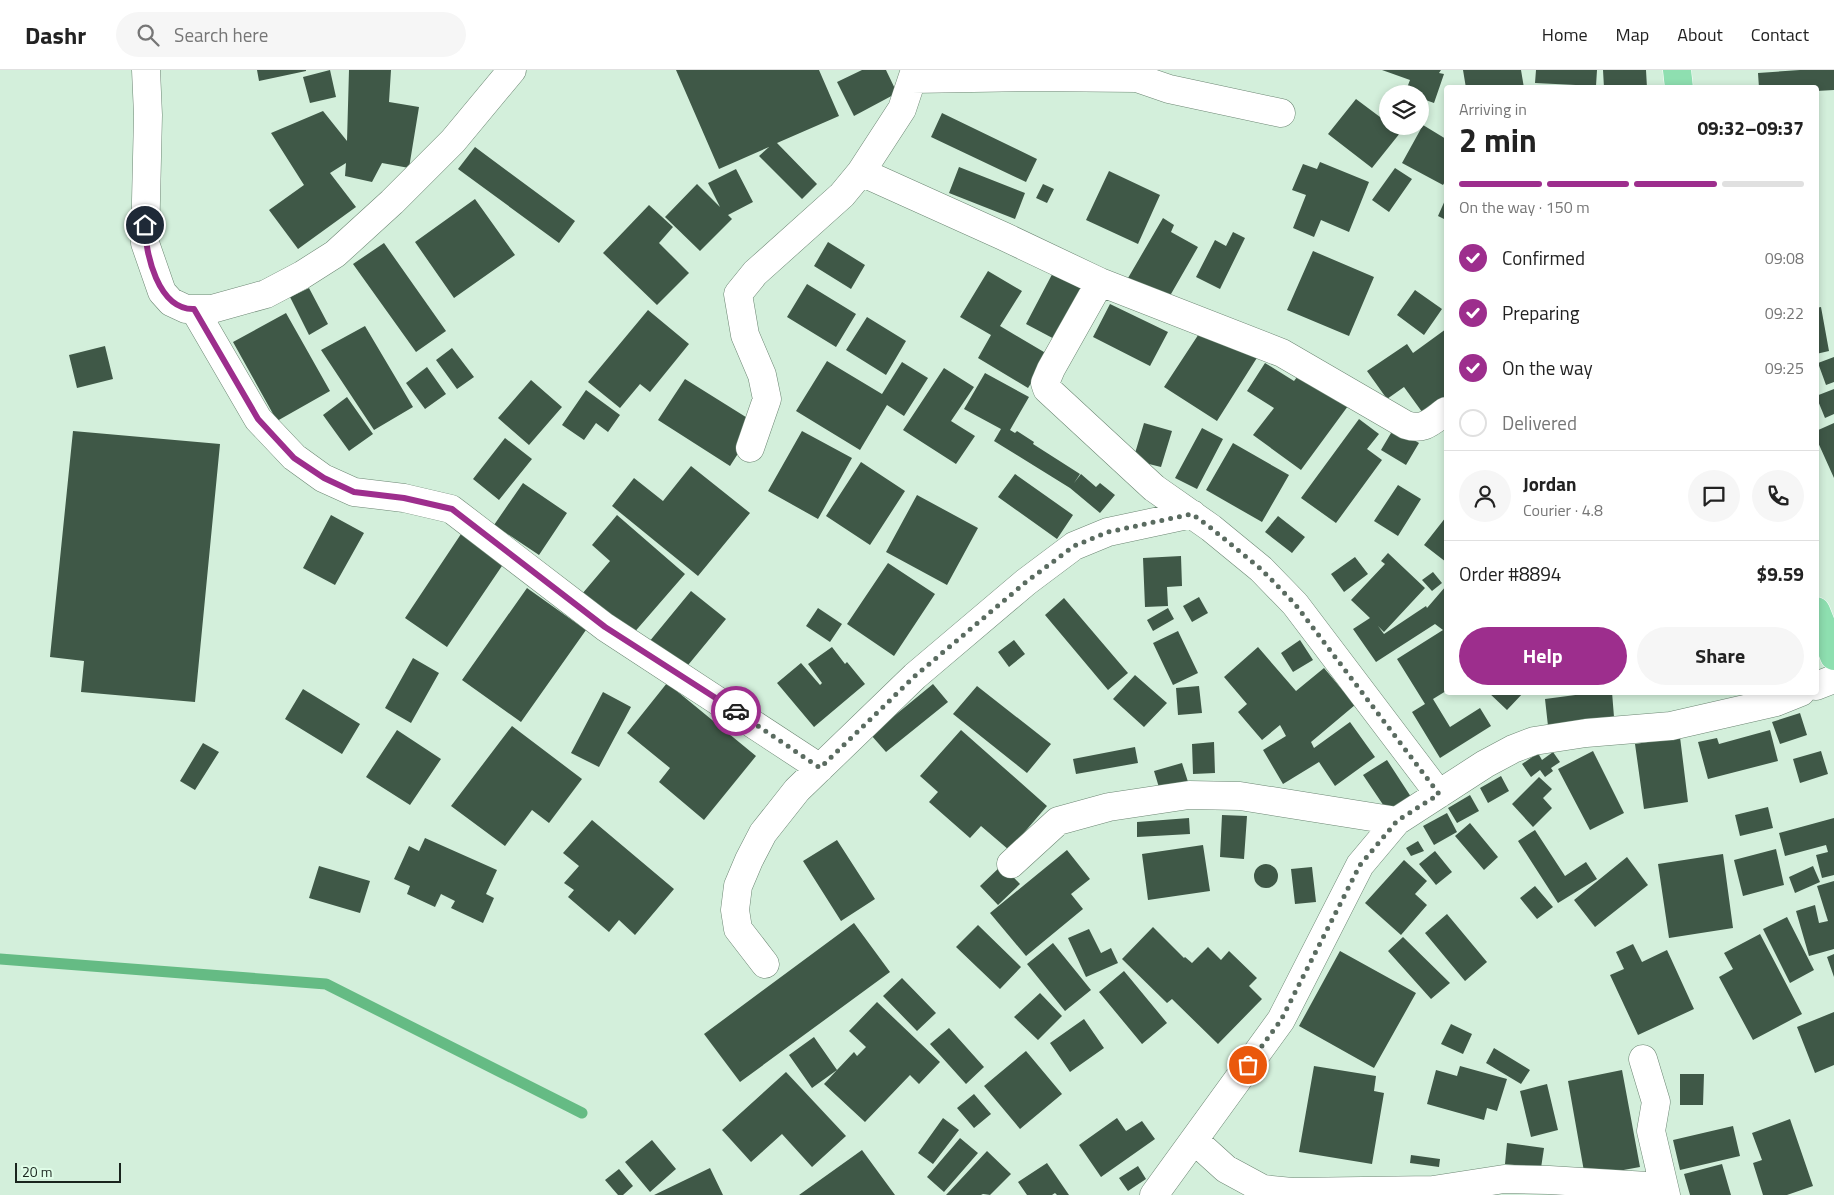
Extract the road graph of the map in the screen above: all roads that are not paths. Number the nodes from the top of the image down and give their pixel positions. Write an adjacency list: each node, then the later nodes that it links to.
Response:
1 (146, 70): 9 (street)
2 (512, 70): 9 (street)
3 (1677, 70): 5 (main road)
4 (913, 74): 6 (street); 7 (street)
5 (1679, 85)
6 (1281, 113)
7 (862, 172): 8 (street); 11 (street)
8 (1100, 282): 10 (street); 12 (street)
9 (194, 309): 18 (street)
10 (1444, 412)
11 (750, 448)
12 (1192, 514): 18 (street); 19 (street)
13 (1819, 618): 14 (main road)
14 (1834, 656)
15 (1834, 679): 16 (street)
16 (1819, 685)
17 (1794, 695): 19 (street)
18 (820, 768): 22 (street)
19 (1439, 794): 20 (street)
20 (1397, 821): 21 (street); 24 (street)
21 (1011, 864)
22 (765, 964)
23 (1643, 1060): 25 (street)
24 (1194, 1140): 25 (street); 26 (street)
25 (1665, 1191)
26 (1154, 1195)

